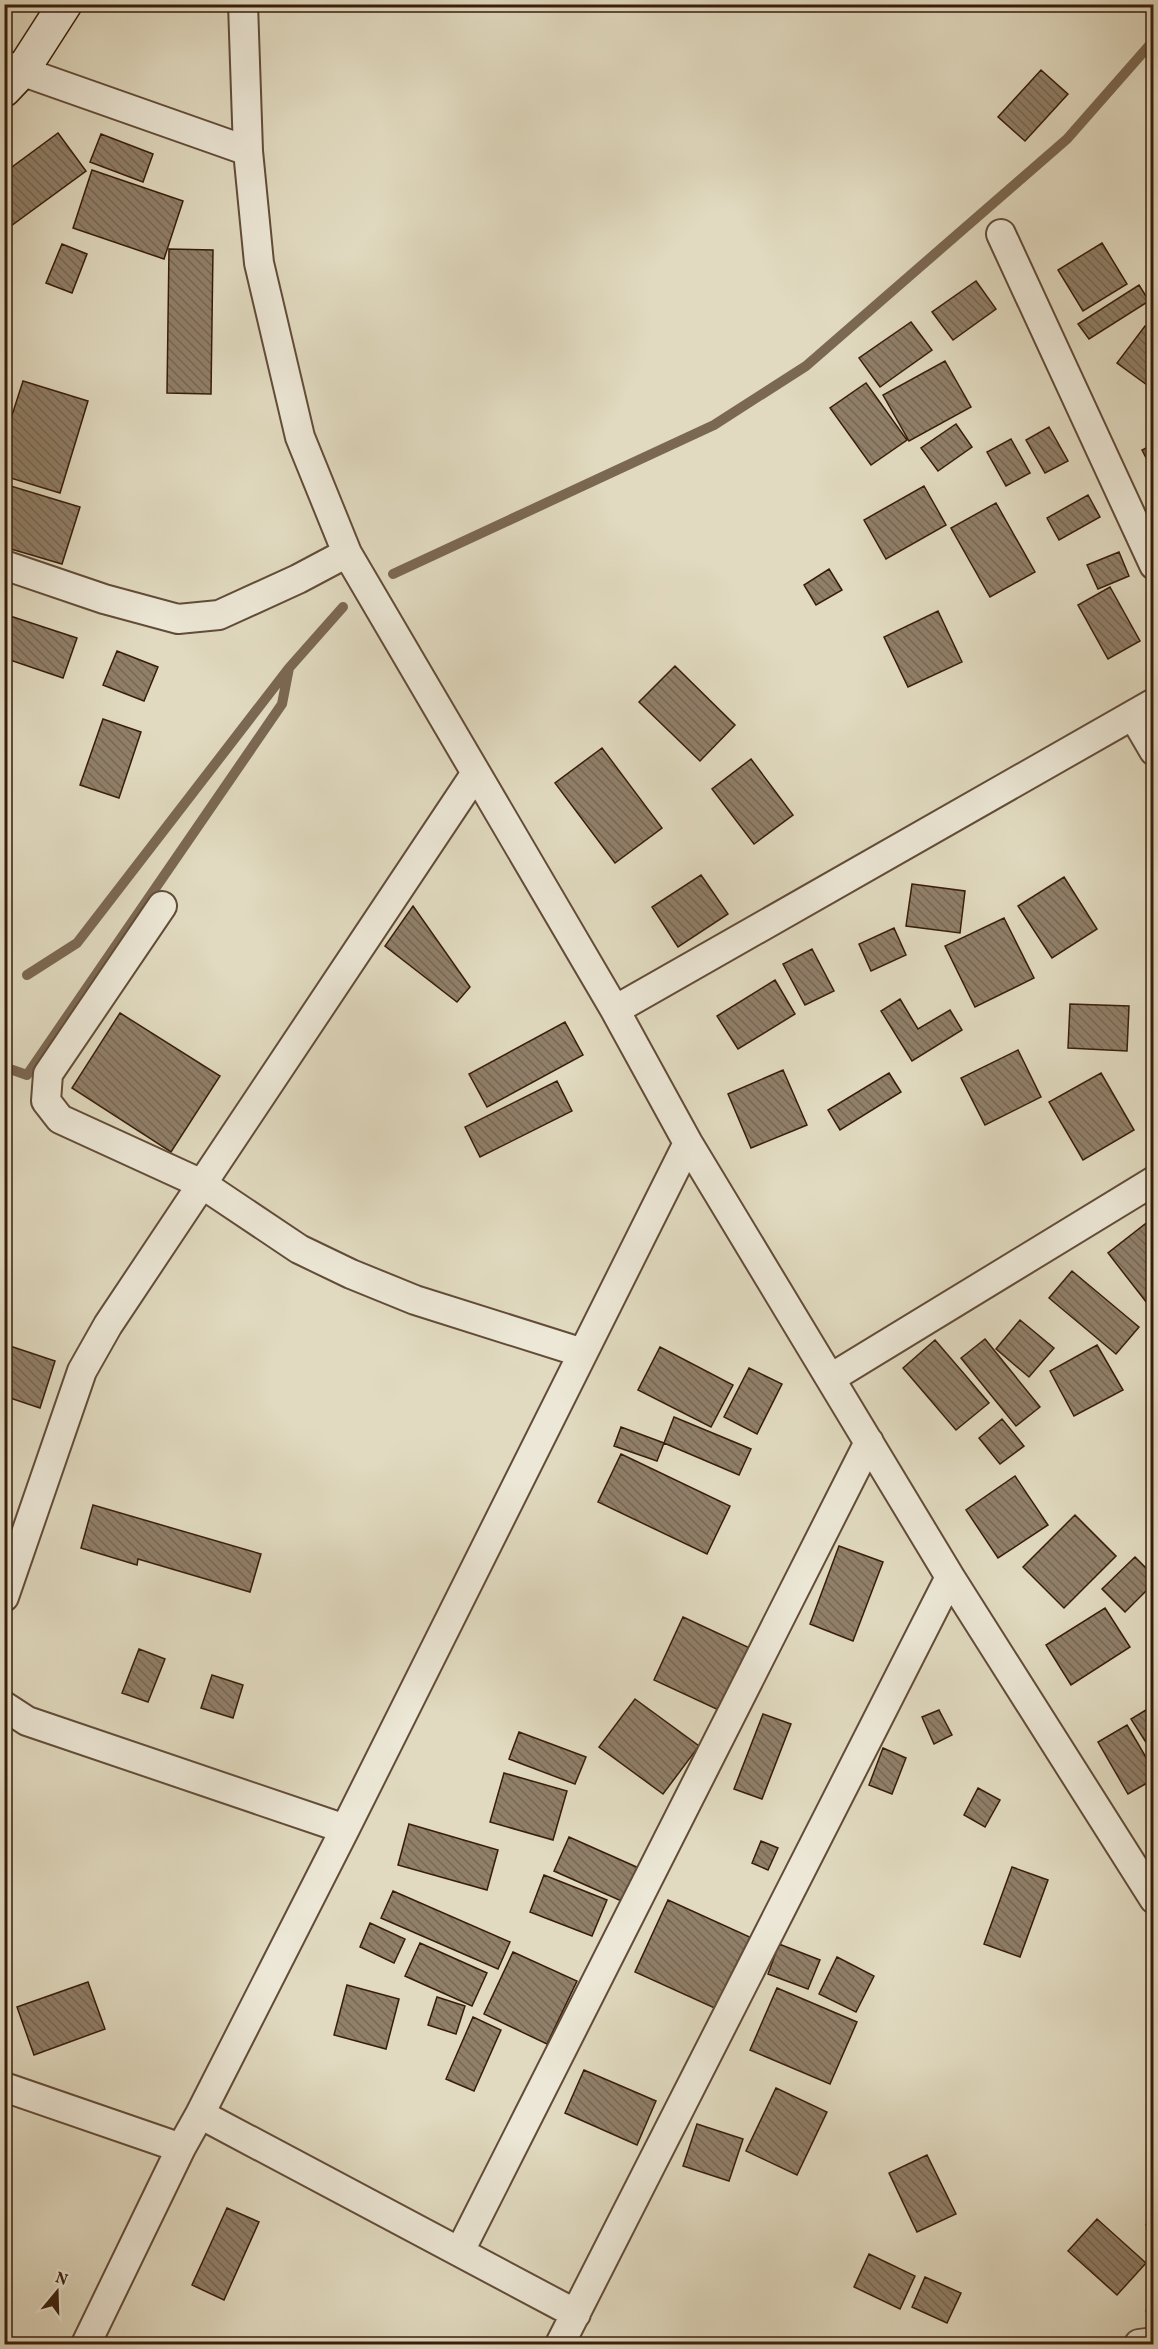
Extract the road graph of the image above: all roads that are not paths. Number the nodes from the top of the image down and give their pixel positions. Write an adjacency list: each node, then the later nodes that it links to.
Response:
1 (65, 4): 3 (main road)
2 (243, 4): 4 (street)
3 (10, 76): 4 (street)
4 (248, 151): 6 (street)
5 (1001, 234): 7 (street)
6 (346, 553): 8 (street); 11 (street)
7 (1154, 564)
8 (4, 565)
9 (1143, 709): 10 (street); 13 (street)
10 (1154, 751)
11 (476, 773): 13 (street); 16 (street)
12 (162, 906): 16 (street)
13 (615, 1010): 14 (street)
14 (688, 1143): 17 (street); 18 (street)
15 (1154, 1181): 18 (street)
16 (202, 1184): 17 (street); 21 (street)
17 (583, 1353): 23 (street)
18 (831, 1378): 19 (street)
19 (868, 1442): 20 (street); 28 (street)
20 (950, 1577): 24 (street); 29 (street)
21 (4, 1597)
22 (4, 1706): 23 (street)
23 (345, 1829): 26 (street)
24 (1154, 1899)
25 (4, 2087): 27 (street)
26 (200, 2114): 27 (street); 28 (street)
27 (181, 2148): 31 (street)
28 (460, 2251): 29 (street)
29 (576, 2314): 32 (street)
30 (1154, 2342): 33 (street)
31 (86, 2344)
32 (560, 2344)
33 (1139, 2344)

